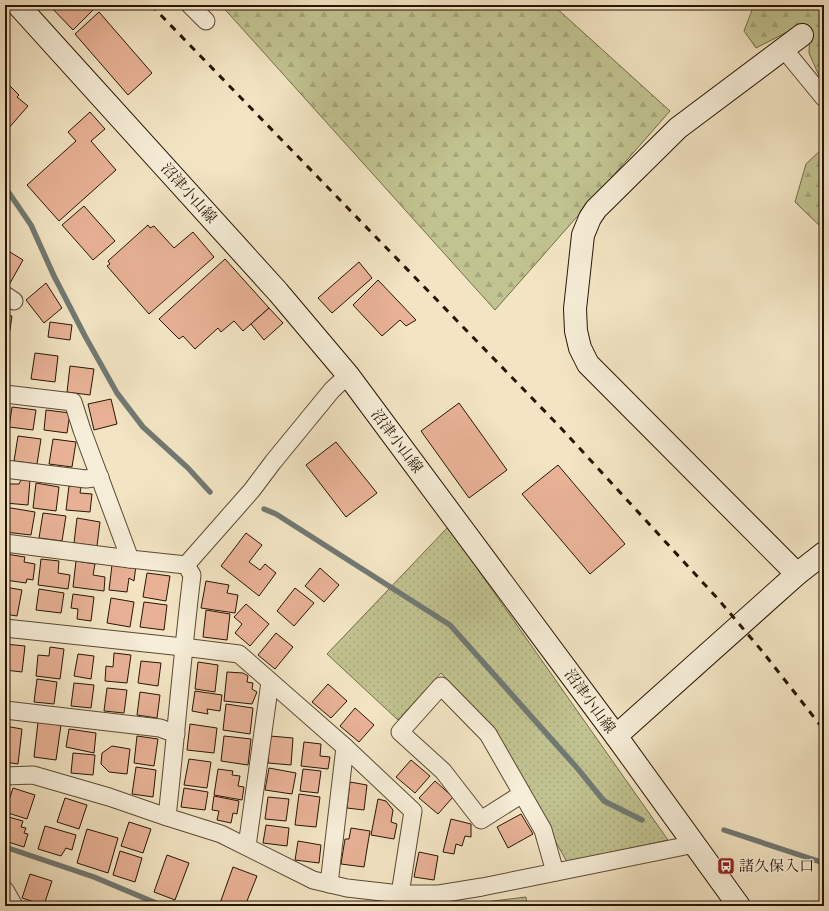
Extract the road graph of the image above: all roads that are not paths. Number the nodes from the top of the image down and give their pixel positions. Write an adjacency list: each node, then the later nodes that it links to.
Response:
1 (18, 5): 8 (main road, 沼津小山線)
2 (190, 5): 3 (street)
3 (206, 21)
4 (802, 35): 5 (main road)
5 (783, 48): 6 (street); 16 (main road)
6 (819, 80): 7 (street)
7 (824, 98)
8 (348, 375): 15 (street); 22 (main road, 沼津小山線)
9 (5, 394): 11 (street)
10 (5, 469): 11 (street)
11 (100, 476): 14 (street)
12 (5, 543): 14 (street)
13 (824, 553): 16 (main road)
14 (130, 559): 15 (street)
15 (186, 565): 18 (street)
16 (797, 574): 22 (main road)
17 (5, 628): 18 (street)
18 (183, 647): 19 (street); 21 (street)
19 (270, 682): 23 (street); 28 (street)
20 (5, 710): 21 (street)
21 (176, 734): 26 (street)
22 (616, 736): 27 (main road, 沼津小山線)
23 (345, 747): 30 (street); 32 (street)
24 (5, 776): 26 (street)
25 (522, 794): 25 (street); 29 (street)
26 (167, 817): 28 (street)
27 (695, 844): 29 (street); 34 (main road, 沼津小山線)
28 (247, 846): 30 (street)
29 (555, 872): 32 (street)
30 (329, 884): 32 (street)
31 (5, 890): 33 (street)
32 (400, 894)
33 (14, 906)
34 (739, 906)

